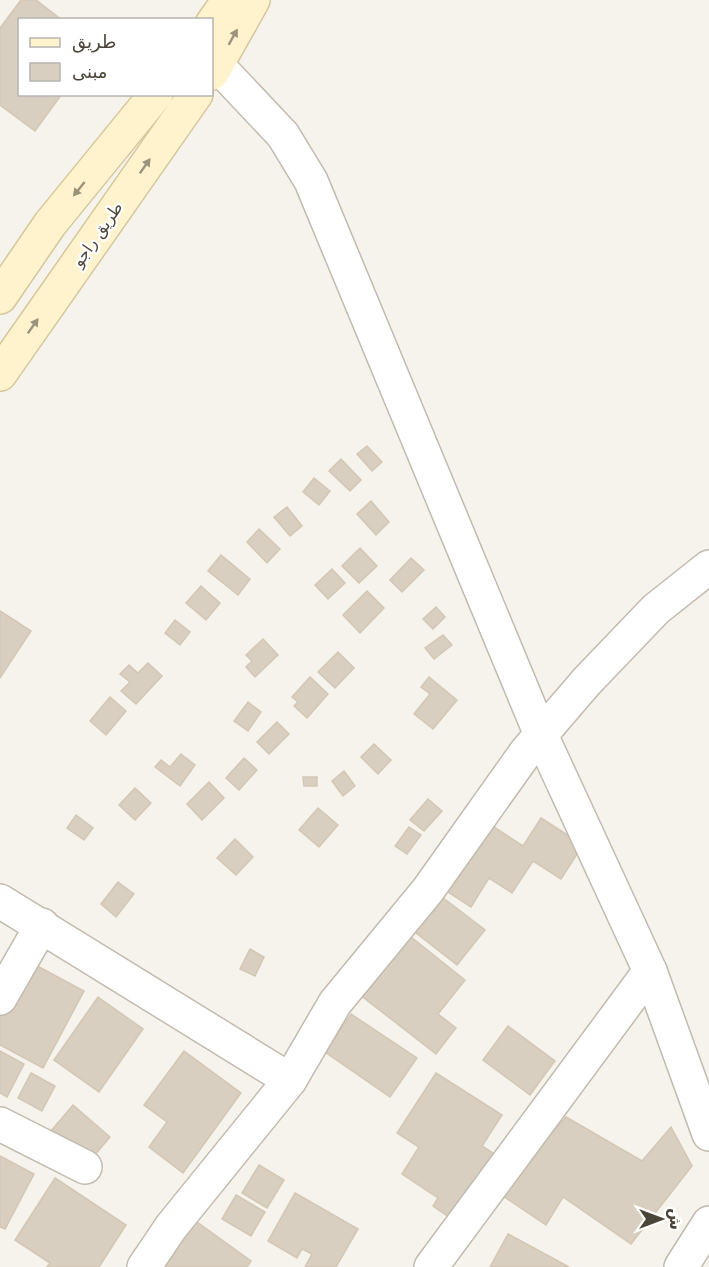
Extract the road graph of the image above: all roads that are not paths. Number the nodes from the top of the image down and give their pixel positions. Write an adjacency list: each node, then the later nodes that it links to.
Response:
1 (229, 0): 3 (main road)
2 (253, 0): 4 (main road, one-way to 2)
3 (213, 23)
4 (214, 69): 10 (street)
5 (154, 96): 7 (main road, one-way to 7)
6 (195, 96): 8 (main road, طريق راجو, one-way to 6)
7 (0, 297)
8 (0, 374)
9 (709, 567): 10 (street)
10 (541, 735): 13 (street); 15 (street)
11 (0, 901): 12 (street)
12 (42, 925): 14 (street); 15 (street)
13 (650, 971): 17 (street); 21 (street)
14 (0, 998)
15 (290, 1080): 20 (street)
16 (0, 1124): 18 (street)
17 (709, 1134)
18 (85, 1167)
19 (709, 1223): 22 (street)
20 (144, 1267)
21 (430, 1267)
22 (681, 1267)

